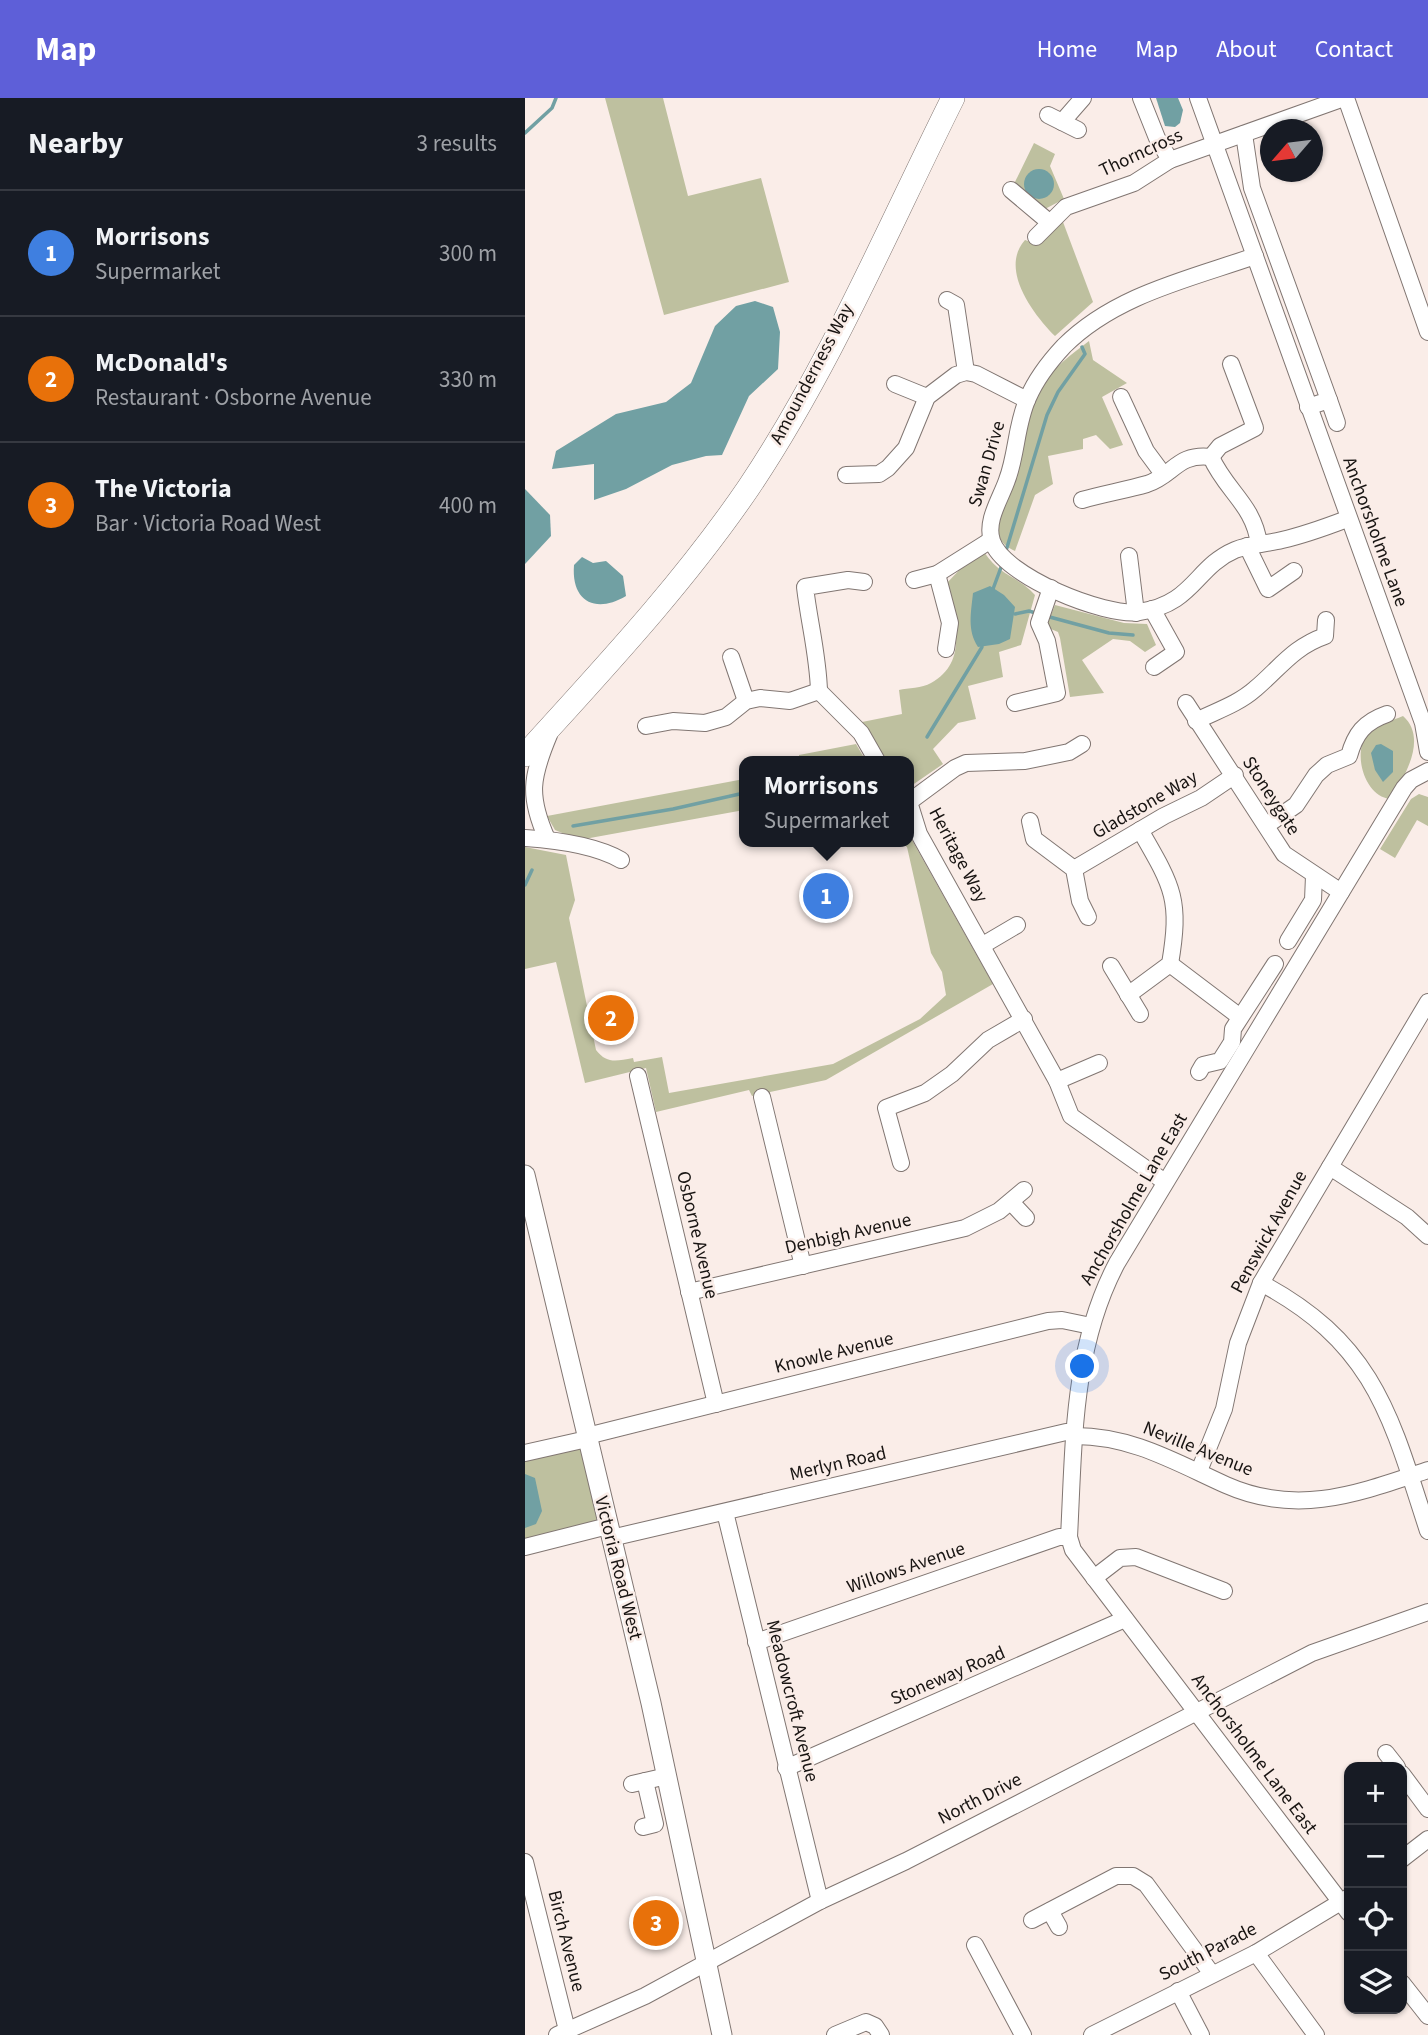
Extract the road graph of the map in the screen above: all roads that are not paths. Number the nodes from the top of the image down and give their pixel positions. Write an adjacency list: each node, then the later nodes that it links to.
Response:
1 (953, 98): 42 (highway, Amounderness Way)
2 (1083, 98): 6 (street)
3 (1141, 98): 9 (street)
4 (1198, 98): 8 (street, Anchorsholme Lane)
5 (1345, 98): 7 (street, Thorncross); 14 (street)
6 (1078, 130)
7 (1244, 134): 8 (street, Thorncross); 23 (street)
8 (1215, 144): 9 (street, Thorncross); 13 (street, Anchorsholme Lane)
9 (1170, 160): 11 (street, Thorncross)
10 (1012, 198): 11 (street)
11 (1049, 222): 12 (street, Thorncross)
12 (1035, 237)
13 (1255, 256): 22 (street, Swan Drive); 24 (street, Anchorsholme Lane)
14 (1423, 299): 16 (street)
15 (957, 302): 18 (street)
16 (1428, 332)
17 (1231, 364): 26 (street)
18 (966, 372): 20 (street); 22 (street)
19 (895, 384): 20 (street)
20 (927, 397): 28 (street)
21 (1121, 397): 27 (street)
22 (1027, 400): 32 (street, Swan Drive)
23 (1329, 400): 24 (street); 25 (street)
24 (1308, 407): 30 (street, Anchorsholme Lane)
25 (1337, 423)
26 (1211, 457): 27 (street); 31 (street)
27 (1163, 474): 29 (street)
28 (846, 475)
29 (1082, 500)
30 (1347, 519): 31 (street); 57 (street, Anchorsholme Lane)
31 (1253, 545): 34 (street); 41 (street)
32 (994, 546): 35 (street); 40 (street)
33 (1129, 556): 41 (street)
34 (1294, 571)
35 (937, 574): 37 (street); 44 (street)
36 (789, 580): 39 (street)
37 (914, 580)
38 (864, 582): 39 (street)
39 (805, 587): 47 (street)
40 (1051, 588): 41 (street); 49 (street)
41 (1144, 611): 46 (street)
42 (639, 630): 53 (highway, Amounderness Way); 55 (highway, Amounderness Way)
43 (1329, 634): 52 (street)
44 (946, 649)
45 (731, 657): 48 (street)
46 (1154, 667)
47 (819, 691): 48 (street); 59 (street)
48 (746, 701): 54 (street)
49 (1015, 703)
50 (1186, 704): 52 (street, Stoneygate)
51 (1387, 714): 65 (street)
52 (1196, 721): 61 (street, Stoneygate)
53 (552, 726): 58 (highway, Amounderness Way); 69 (street)
54 (646, 726)
55 (525, 732)
56 (1082, 744): 62 (street, Heritage Way)
57 (1428, 752)
58 (525, 755)
59 (874, 756)
60 (1428, 771): 73 (street, Anchorsholme Lane East)
61 (1235, 775): 65 (street, Stoneygate); 67 (street, Gladstone Way)
62 (914, 798)
63 (914, 818): 77 (street, Heritage Way)
64 (1030, 821): 71 (street)
65 (1267, 825): 72 (street, Stoneygate)
66 (525, 827): 69 (street)
67 (1140, 831): 71 (street, Gladstone Way); 78 (street)
68 (525, 838): 69 (street)
69 (547, 839): 70 (street)
70 (621, 860)
71 (1075, 869): 74 (street)
72 (1314, 876): 73 (street, Stoneygate); 76 (street)
73 (1341, 892): 96 (street, Anchorsholme Lane East)
74 (1087, 917)
75 (1017, 925): 77 (street)
76 (1288, 941)
77 (983, 945): 85 (street, Heritage Way)
78 (1170, 964): 81 (street); 84 (street)
79 (1275, 964): 84 (street)
80 (1111, 966): 81 (street)
81 (1128, 995): 83 (street)
82 (1428, 1002): 94 (street, Penswick Avenue)
83 (1140, 1014)
84 (1240, 1017): 87 (street)
85 (1024, 1019): 89 (street, Heritage Way); 91 (street)
86 (1099, 1063): 89 (street)
87 (1199, 1072)
88 (638, 1076): 103 (street, Osborne Avenue)
89 (1057, 1081): 96 (street, Heritage Way)
90 (762, 1097): 101 (street)
91 (886, 1108): 92 (street); 93 (street)
92 (870, 1113)
93 (901, 1163)
94 (1329, 1167): 100 (street); 102 (street, Penswick Avenue)
95 (525, 1175): 107 (main road, Victoria Road West)
96 (1165, 1182): 104 (street, Anchorsholme Lane East)
97 (1024, 1190): 98 (street, Denbigh Avenue)
98 (1011, 1202): 99 (street); 101 (street, Denbigh Avenue)
99 (1026, 1218)
100 (1428, 1236)
101 (803, 1266): 103 (street, Denbigh Avenue)
102 (1261, 1283): 110 (street, Penswick Avenue); 111 (street)
103 (689, 1292): 105 (street, Osborne Avenue)
104 (1091, 1326): 105 (street, Knowle Avenue); 106 (street, Anchorsholme Lane East)
105 (716, 1404): 107 (street, Knowle Avenue)
106 (1075, 1434): 110 (street, Neville Avenue); 112 (street, Merlyn Road); 115 (street, Anchorsholme Lane East)
107 (587, 1438): 108 (street, Knowle Avenue); 114 (main road, Victoria Road West)
108 (525, 1453)
109 (1428, 1470): 111 (street, Neville Avenue)
110 (1199, 1471): 111 (street, Neville Avenue)
111 (1410, 1476): 113 (street)
112 (725, 1511): 114 (street, Merlyn Road); 123 (street, Meadowcroft Avenue)
113 (1428, 1531)
114 (609, 1532): 116 (street, Merlyn Road); 128 (main road, Victoria Road West)
115 (1069, 1537): 117 (street, Anchorsholme Lane East); 123 (street, Willows Avenue)
116 (525, 1547)
117 (1094, 1578): 118 (street); 122 (street, Anchorsholme Lane East)
118 (1204, 1584): 119 (street); 120 (street)
119 (1224, 1591)
120 (1197, 1599)
121 (1428, 1612): 124 (street, North Drive)
122 (1125, 1619): 124 (street, Anchorsholme Lane East); 127 (street, Stoneway Road)
123 (756, 1642): 127 (street, Meadowcroft Avenue)
124 (1195, 1712): 135 (street, North Drive); 136 (street, Anchorsholme Lane East)
125 (1386, 1753): 126 (street)
126 (1393, 1762)
127 (786, 1768): 135 (street, Meadowcroft Avenue)
128 (667, 1776): 131 (street); 143 (main road, Victoria Road West)
129 (1407, 1781): 130 (street)
130 (1428, 1809)
131 (643, 1827)
132 (1428, 1839): 133 (street)
133 (1407, 1855)
134 (525, 1863): 148 (street, Birch Avenue)
135 (820, 1901): 143 (street, North Drive)
136 (1344, 1901)
137 (1344, 1907): 142 (street, South Parade)
138 (1050, 1911): 139 (street); 140 (street); 144 (street)
139 (1032, 1920)
140 (1059, 1927)
141 (975, 1945): 153 (street)
142 (1256, 1952): 144 (street, South Parade); 156 (street)
143 (707, 1961): 148 (street, North Drive); 149 (main road, Victoria Road West); 150 (main road, Victoria Road West)
144 (1212, 1974): 146 (street, South Parade)
145 (1407, 1988): 147 (street)
146 (1178, 1991): 154 (street, South Parade); 155 (street)
147 (1425, 2007)
148 (568, 2032)
149 (722, 2035)
150 (733, 2035)
151 (835, 2035): 152 (street)
152 (881, 2035)
153 (1023, 2035)
154 (1092, 2035)
155 (1201, 2035)
156 (1316, 2035)

